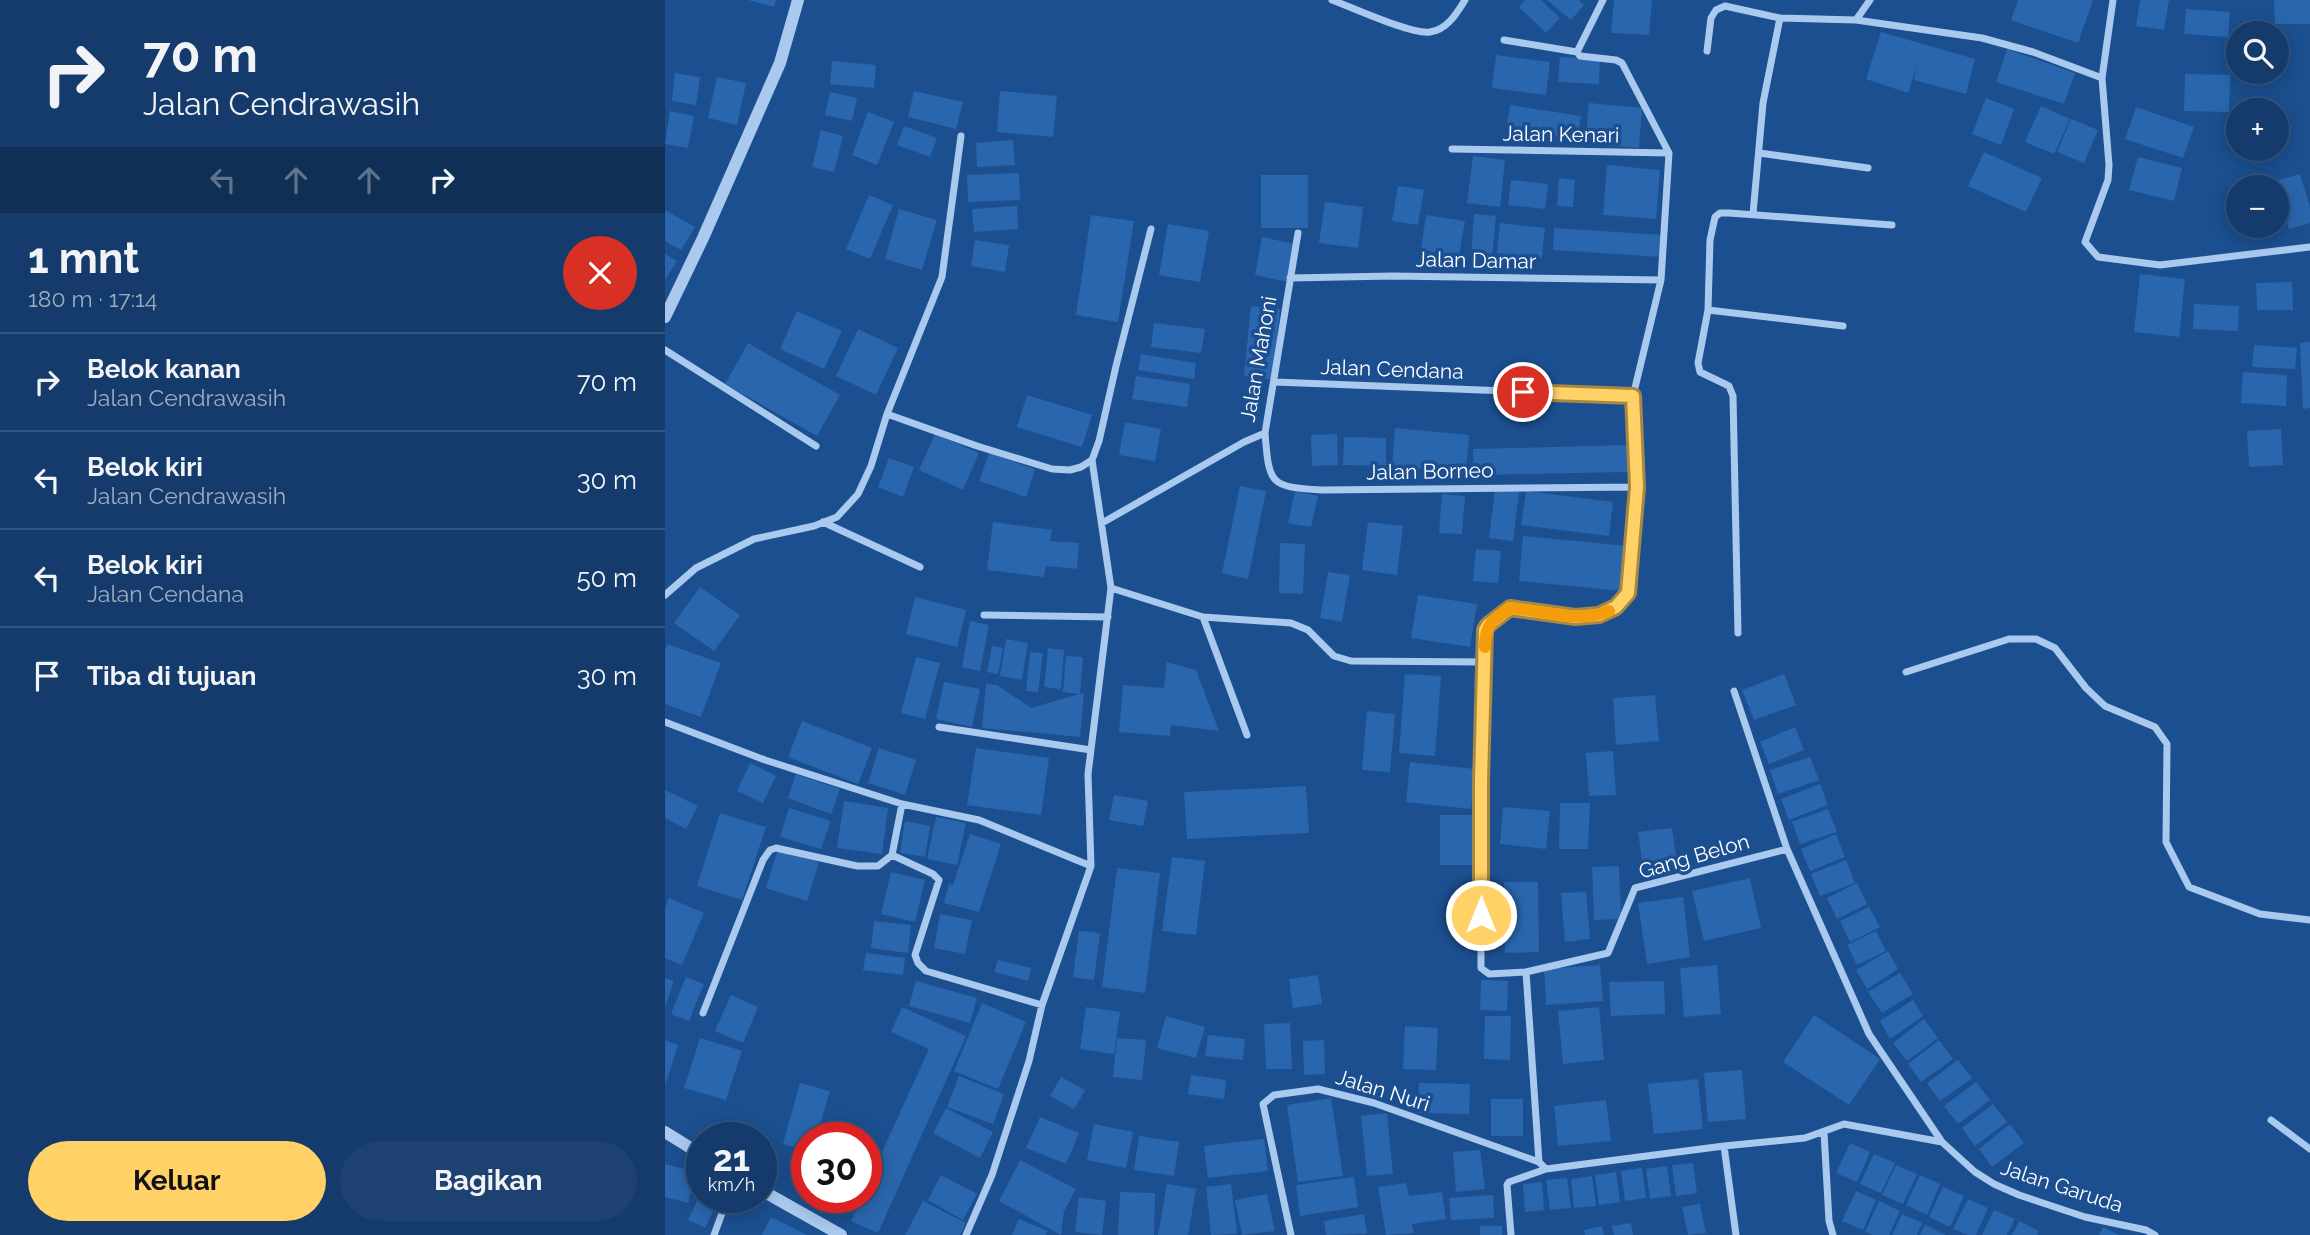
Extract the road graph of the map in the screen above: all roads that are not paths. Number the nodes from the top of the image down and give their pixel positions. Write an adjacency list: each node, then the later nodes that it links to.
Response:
1 (798, 0): 26 (street)
2 (1332, 0): 3 (street)
3 (1465, 0)
4 (1602, 0): 11 (street)
5 (1870, 0): 8 (street)
6 (2113, 0): 12 (street)
7 (1780, 18): 8 (street); 10 (street); 16 (street)
8 (1856, 20): 12 (street)
9 (1504, 40): 11 (street)
10 (1707, 51)
11 (1577, 52): 15 (street)
12 (2102, 78): 22 (street)
13 (961, 136): 31 (street)
14 (1452, 149): 15 (street, Jalan Kenari)
15 (1669, 153): 24 (street)
16 (1759, 153): 17 (street); 18 (street)
17 (1868, 168)
18 (1753, 214): 19 (street); 25 (street)
19 (1892, 225)
20 (1151, 229): 34 (street)
21 (1298, 233): 23 (street, Jalan Mahoni)
22 (2310, 247)
23 (1290, 278): 24 (street, Jalan Damar); 29 (street, Jalan Mahoni)
24 (1661, 280): 30 (street)
25 (1707, 310): 27 (street); 44 (street)
26 (665, 317)
27 (1843, 326)
28 (667, 351): 33 (street)
29 (1275, 382): 30 (street, Jalan Cendana); 32 (street, Jalan Mahoni)
30 (1633, 396): 35 (street)
31 (887, 414): 34 (street); 36 (street)
32 (1265, 433): 35 (street, Jalan Borneo); 37 (street, Jalan Mahoni)
33 (816, 446)
34 (1091, 460): 37 (street)
35 (1637, 487): 45 (street)
36 (823, 522): 38 (street); 40 (street)
37 (1101, 523): 39 (street)
38 (920, 567)
39 (1111, 588): 42 (street); 43 (street)
40 (665, 595)
41 (984, 615): 42 (street)
42 (1108, 617): 51 (street)
43 (1203, 617): 45 (street); 50 (street)
44 (1738, 634)
45 (1485, 662): 57 (street)
46 (1906, 672): 56 (street)
47 (1734, 691): 53 (street, Jalan Garuda)
48 (665, 722): 52 (street)
49 (939, 727): 51 (street)
50 (1247, 735)
51 (1091, 750): 55 (street)
52 (902, 804): 54 (street); 55 (street)
53 (1787, 849): 57 (street, Gang Belon); 63 (street, Jalan Garuda)
54 (892, 855): 58 (street); 59 (street)
55 (1091, 866): 58 (street)
56 (2310, 920)
57 (1526, 972): 67 (street)
58 (1042, 1005): 73 (street)
59 (703, 1013)
60 (2271, 1120): 66 (street)
61 (665, 1132): 64 (street)
62 (1824, 1132): 63 (street); 65 (street); 77 (street)
63 (1943, 1142): 78 (street, Jalan Garuda)
64 (686, 1145)
65 (1724, 1146): 68 (street); 76 (street)
66 (2310, 1149)
67 (1539, 1162): 68 (street); 74 (street, Jalan Nuri)
68 (1546, 1169): 75 (street)
69 (777, 1199): 71 (street)
70 (722, 1213): 72 (street)
71 (837, 1234)
72 (714, 1235)
73 (966, 1235)
74 (1291, 1235)
75 (1511, 1235)
76 (1735, 1235)
77 (1833, 1235)
78 (2155, 1235)

